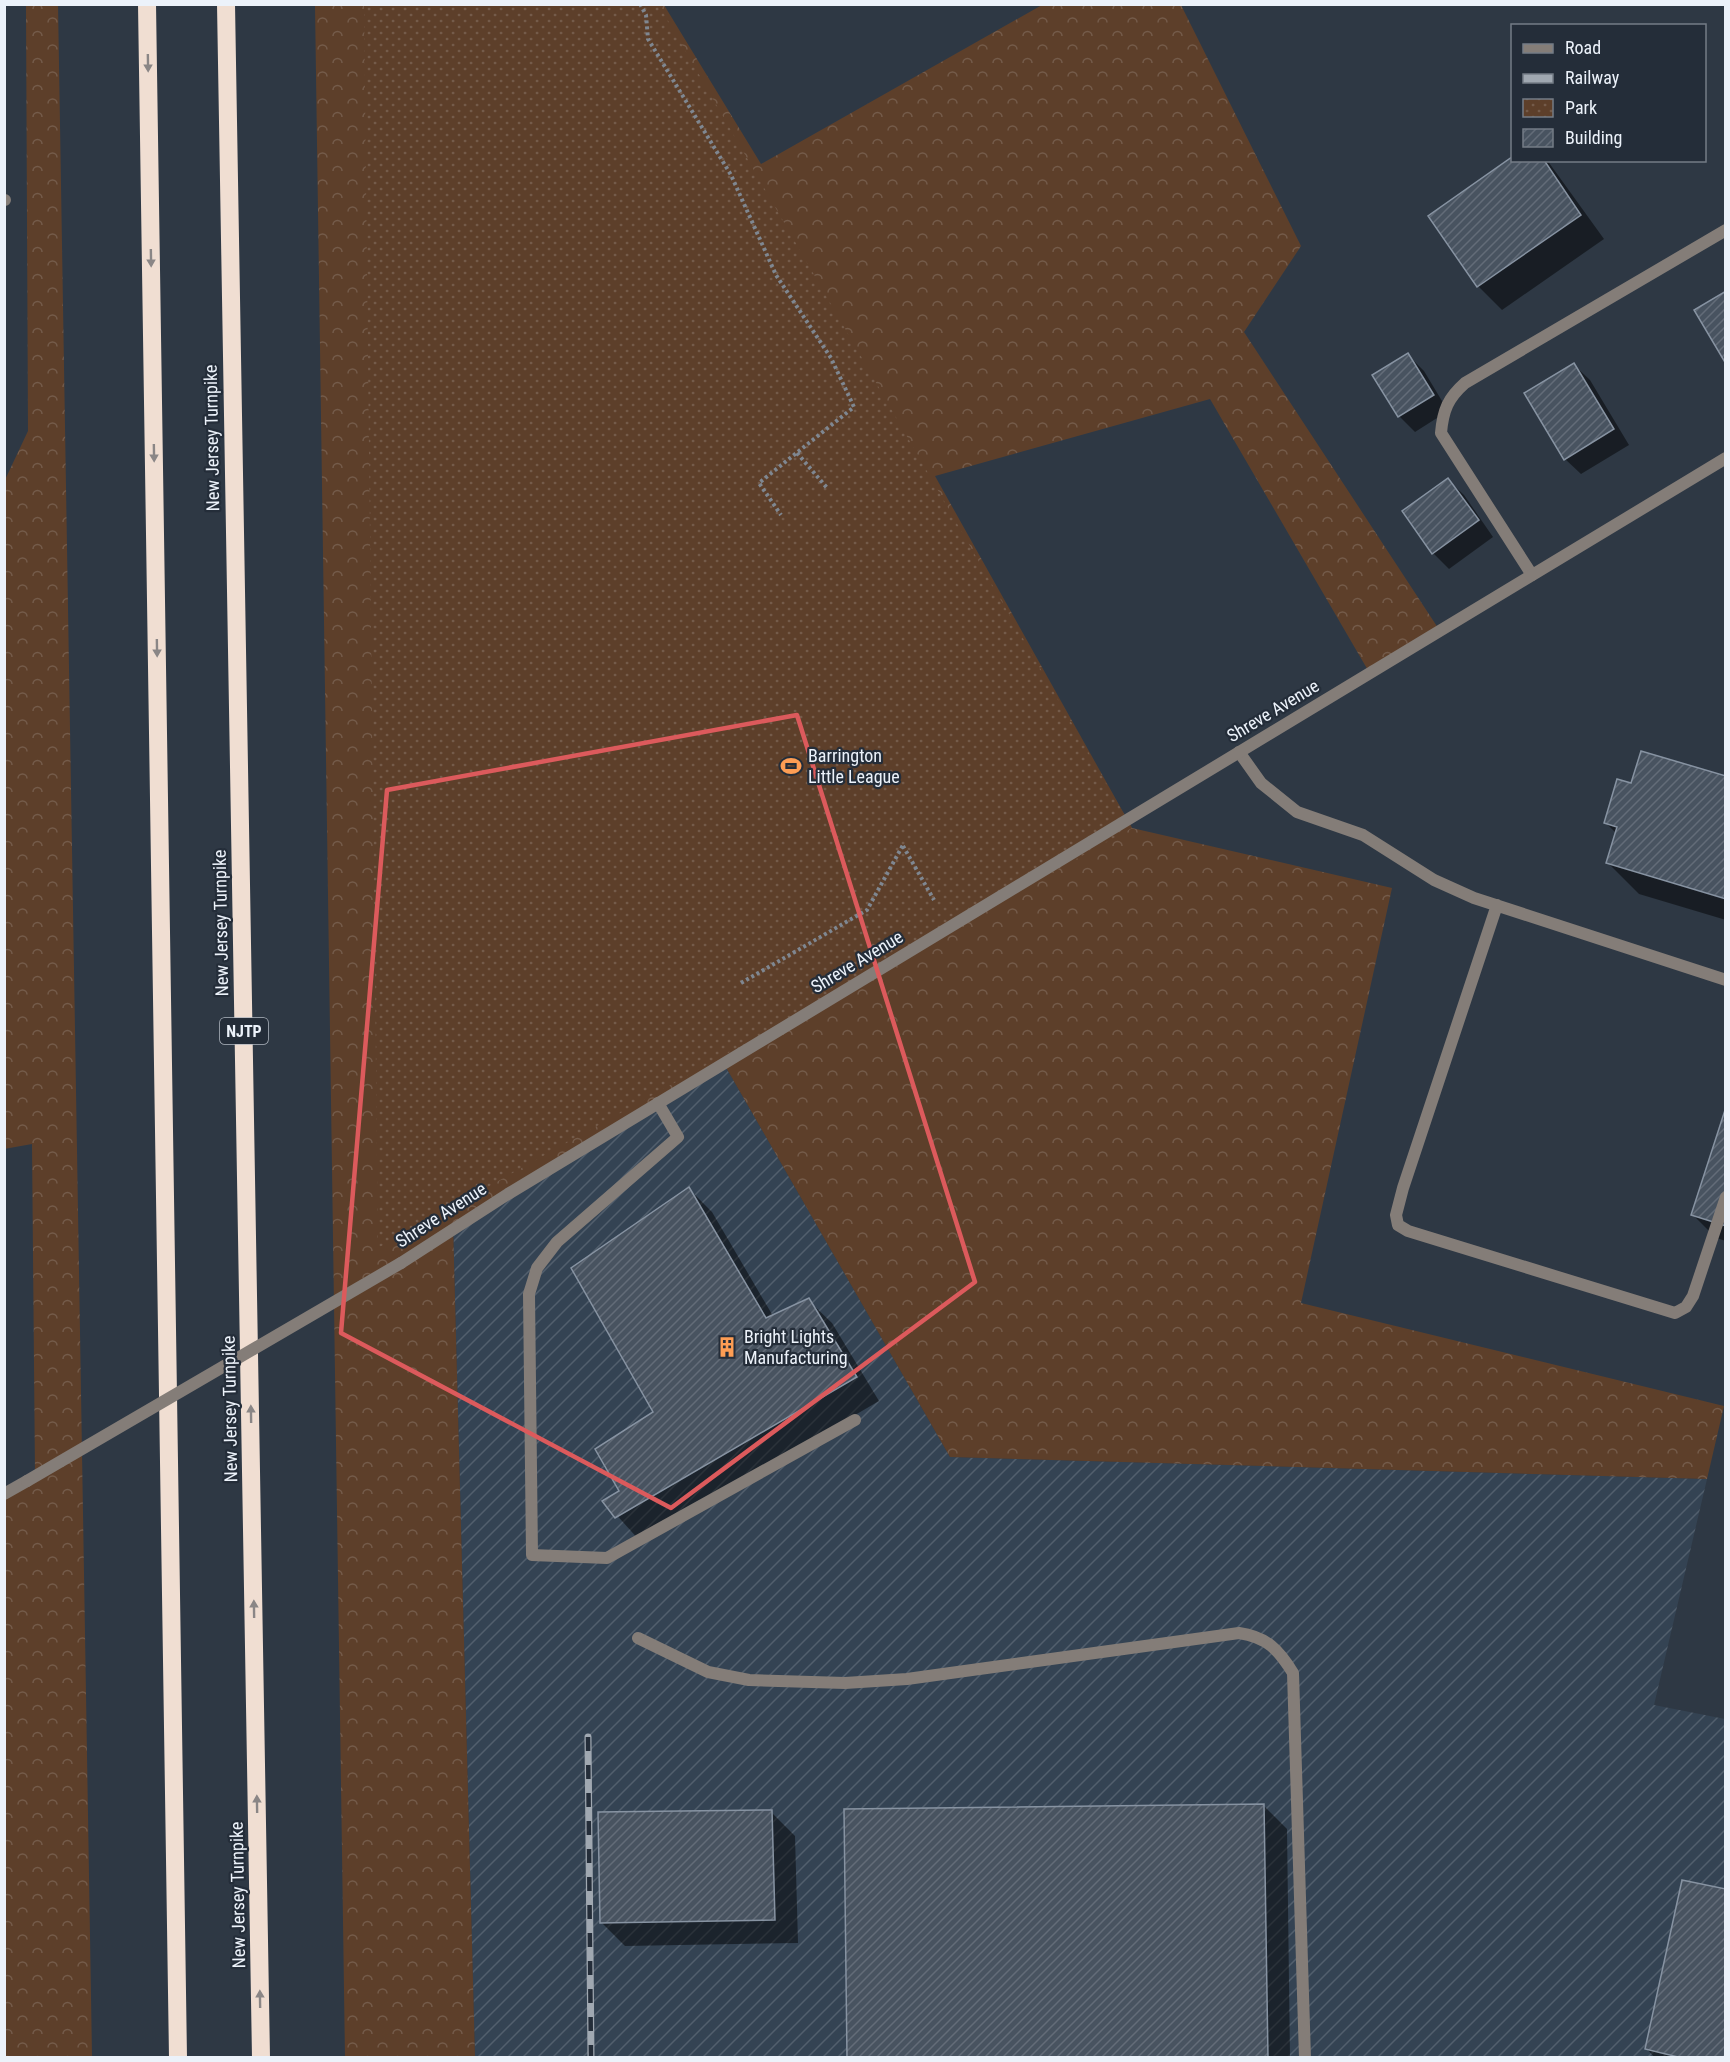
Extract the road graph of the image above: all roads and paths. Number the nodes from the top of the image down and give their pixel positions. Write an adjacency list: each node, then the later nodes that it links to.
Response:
1 (147, 4): 20 (highway, one-way to 20)
2 (226, 4): 21 (highway, New Jersey Turnpike / NJTP, one-way to 2)
3 (640, 4): 5 (path)
4 (1725, 230): 9 (street)
5 (797, 453): 7 (path); 8 (path)
6 (1725, 458): 9 (street, Shreve Avenue)
7 (828, 489)
8 (781, 515)
9 (1532, 575): 10 (street, Shreve Avenue)
10 (1239, 752): 12 (street); 15 (street, Shreve Avenue)
11 (934, 900): 14 (path)
12 (1497, 905): 13 (street); 16 (street)
13 (1725, 980)
14 (741, 983)
15 (658, 1103): 17 (street); 18 (street, Shreve Avenue, bridge)
16 (1725, 1197)
17 (855, 1420)
18 (4, 1494)
19 (638, 1638): 22 (street)
20 (178, 2058)
21 (261, 2058)
22 (1305, 2058)

